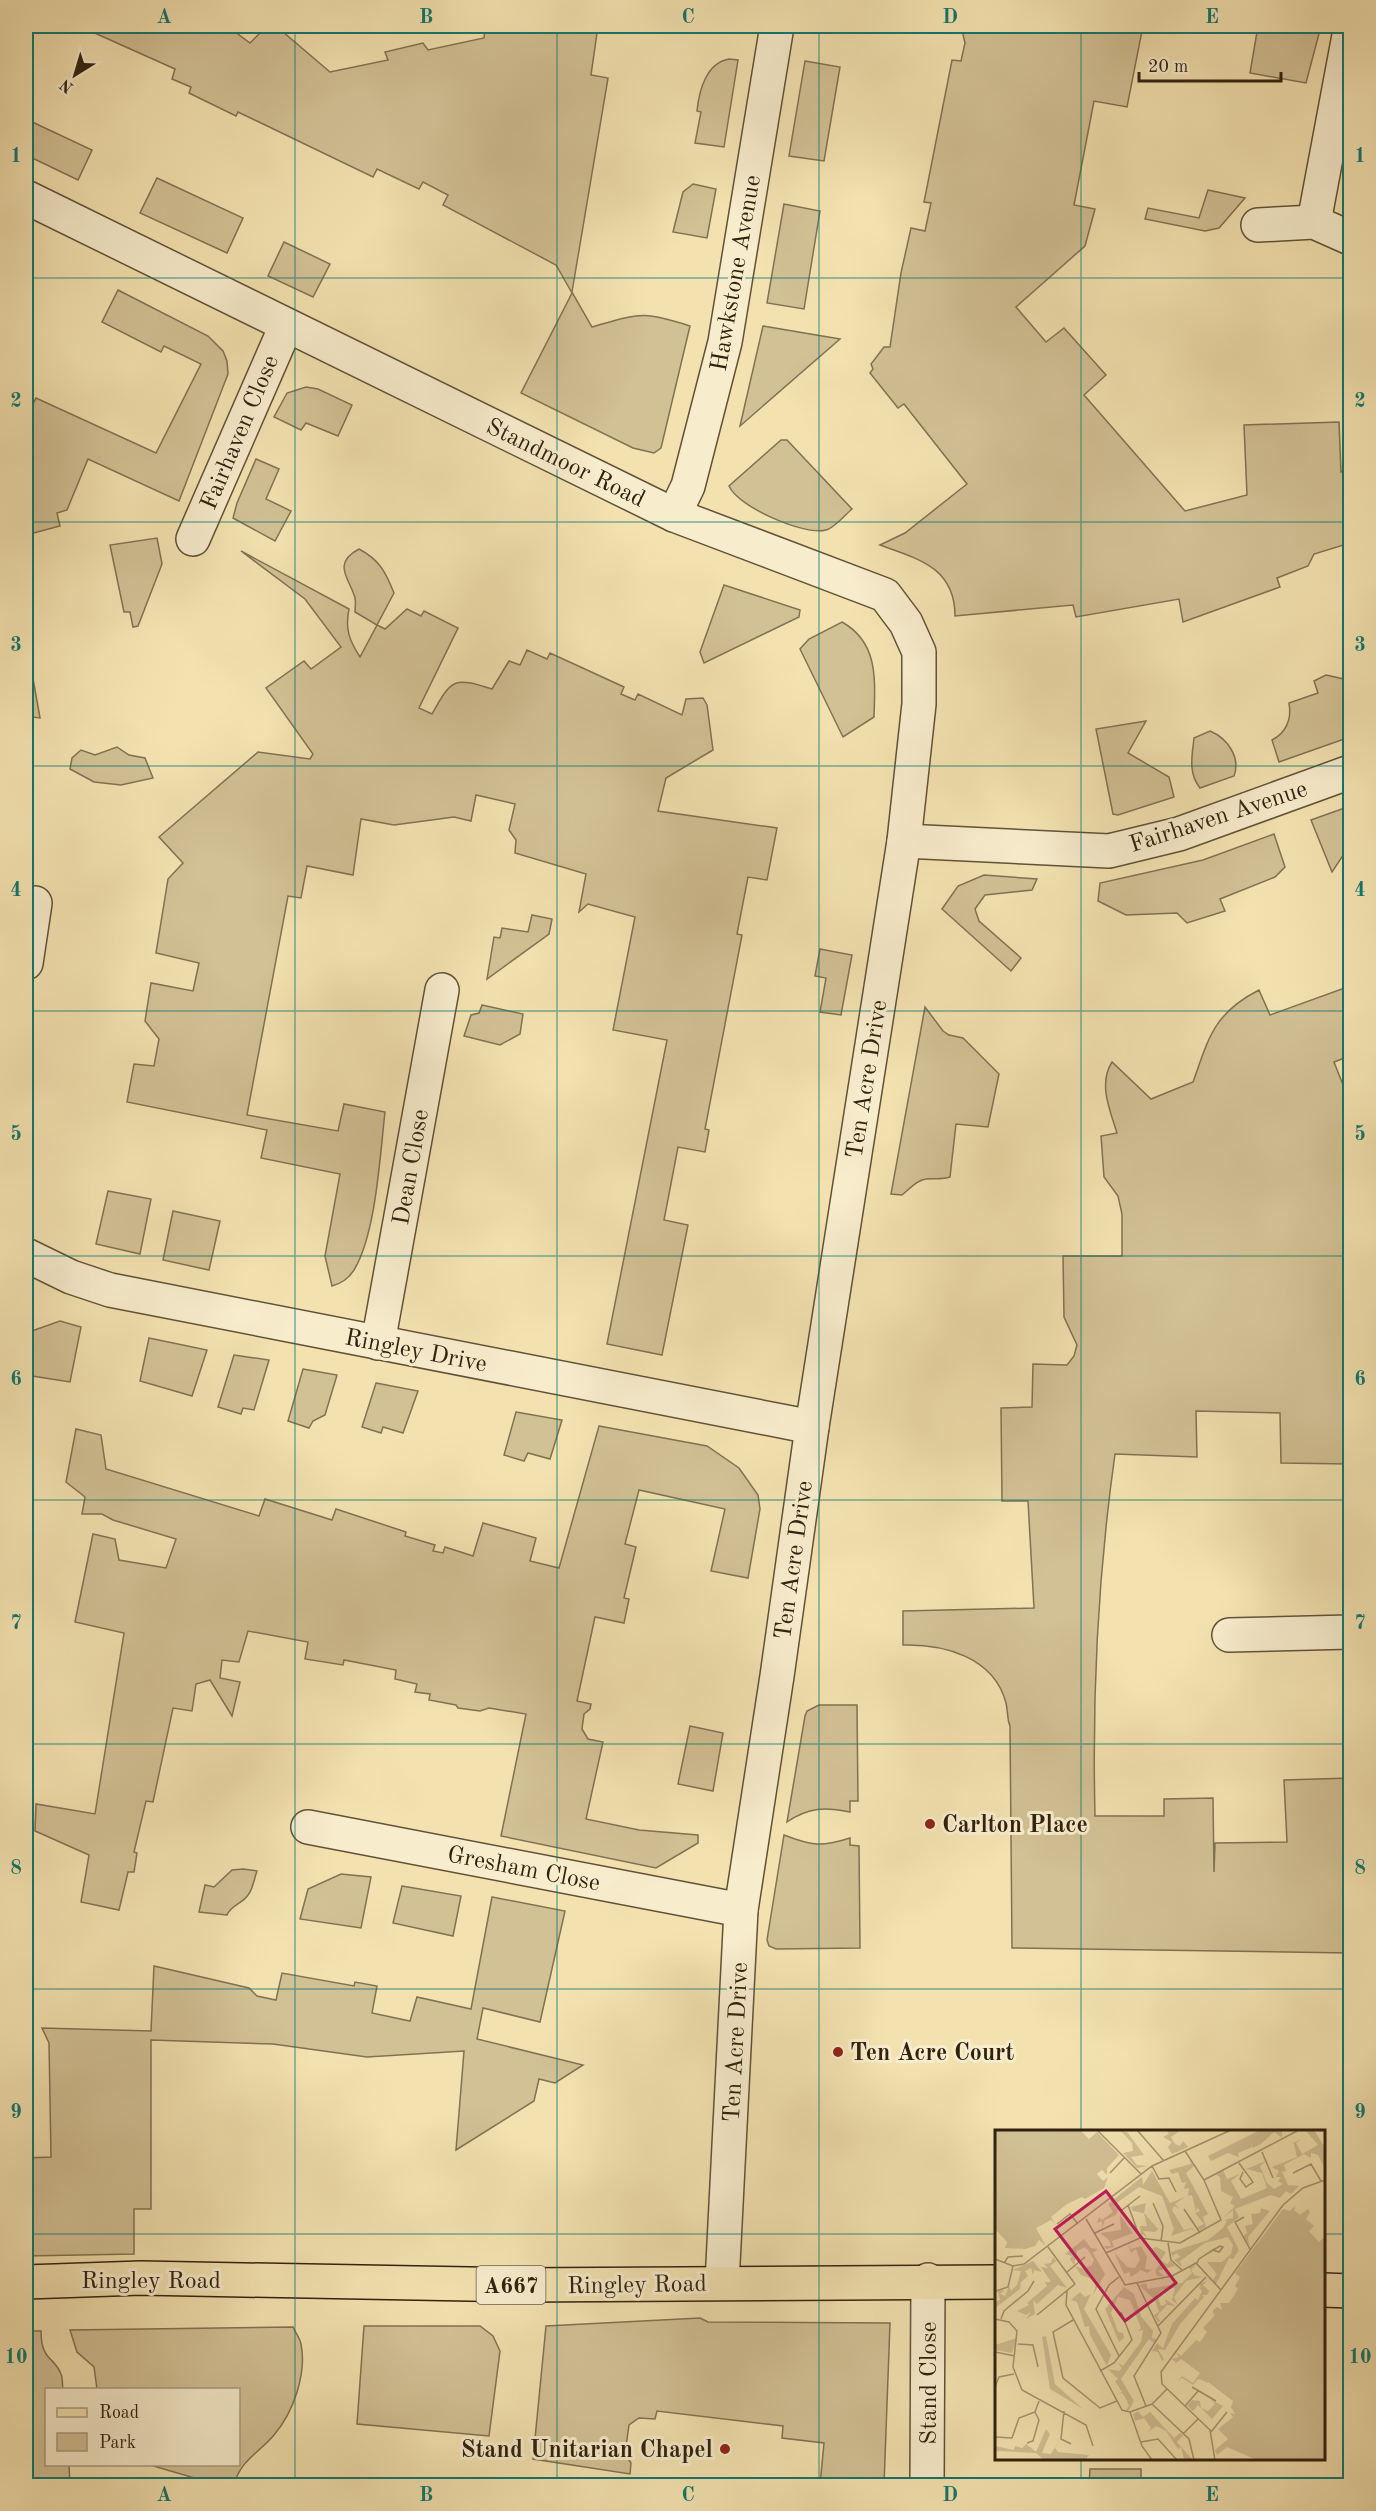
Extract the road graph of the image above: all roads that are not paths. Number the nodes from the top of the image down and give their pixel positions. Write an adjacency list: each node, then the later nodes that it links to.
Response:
1 (777, 26): 8 (street, Hawkstone Avenue)
2 (1350, 30): 4 (street)
3 (26, 197): 7 (street, Standmoor Road)
4 (1314, 222): 5 (street); 6 (street)
5 (1258, 225)
6 (1350, 238)
7 (286, 326): 8 (street, Standmoor Road); 9 (street, Fairhaven Close)
8 (674, 515): 11 (street, Standmoor Road)
9 (193, 539)
10 (1350, 772): 11 (street, Fairhaven Avenue)
11 (904, 841): 17 (street, Ten Acre Drive)
12 (35, 903): 13 (street)
13 (26, 954)
14 (441, 990): 16 (street, Dean Close)
15 (27, 1260): 16 (street, Ringley Drive)
16 (378, 1343): 17 (street, Ringley Drive)
17 (812, 1427): 21 (street, Ten Acre Drive)
18 (1350, 1632): 19 (street)
19 (1229, 1635)
20 (308, 1827): 21 (street, Gresham Close)
21 (741, 1910): 25 (street, Ten Acre Drive)
22 (928, 2280): 24 (main road, Ringley Road / A667); 25 (main road, Ringley Road / A667); 28 (street, Stand Close)
23 (26, 2282): 25 (main road, Ringley Road / A667)
24 (995, 2282)
25 (722, 2283)
26 (1325, 2290): 27 (main road)
27 (1350, 2291)
28 (927, 2486)

